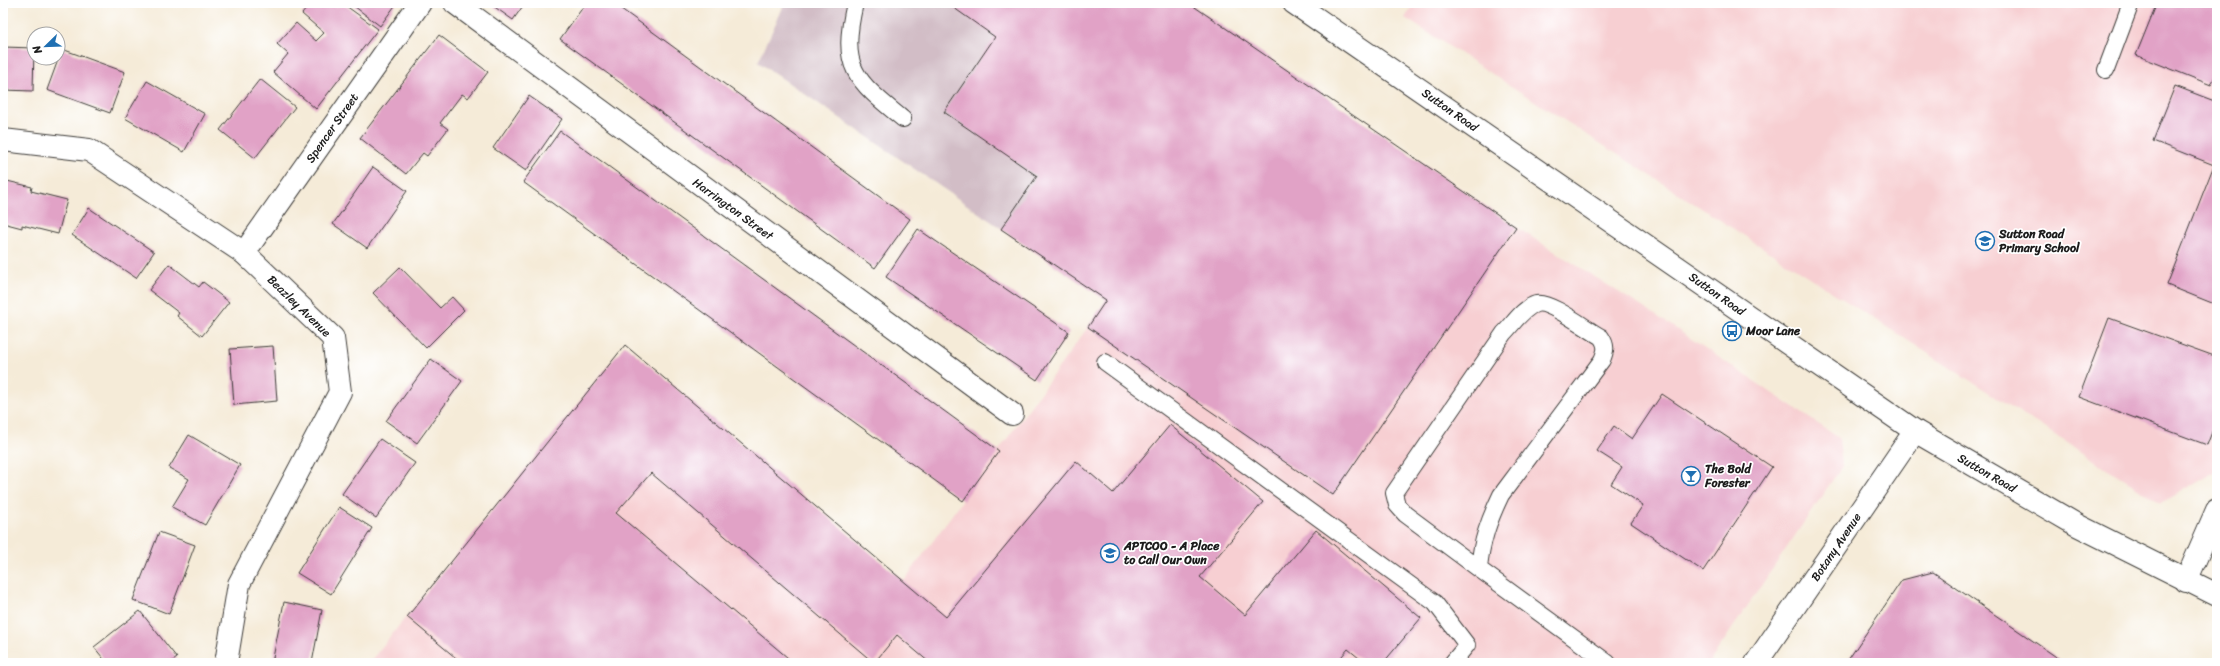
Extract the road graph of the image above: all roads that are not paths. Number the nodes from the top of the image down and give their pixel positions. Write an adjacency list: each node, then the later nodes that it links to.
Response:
1 (420, 3): 9 (main road, Spencer Street)
2 (455, 3): 11 (main road, Harrington Street)
3 (854, 3): 7 (lane)
4 (1294, 3): 12 (main road, Sutton Road)
5 (2131, 3): 6 (lane)
6 (2106, 70)
7 (903, 119)
8 (3, 140): 9 (main road, Beazley Avenue)
9 (244, 253): 17 (main road, Beazley Avenue)
10 (1104, 362): 18 (lane)
11 (1012, 414)
12 (1915, 430): 15 (main road, Sutton Road); 20 (main road, Botany Avenue)
13 (2217, 510): 15 (main road)
14 (1478, 569): 14 (lane); 19 (lane)
15 (2186, 580): 16 (main road, Sutton Road)
16 (2217, 595)
17 (226, 663)
18 (1452, 663)
19 (1608, 663)
20 (1756, 663)

